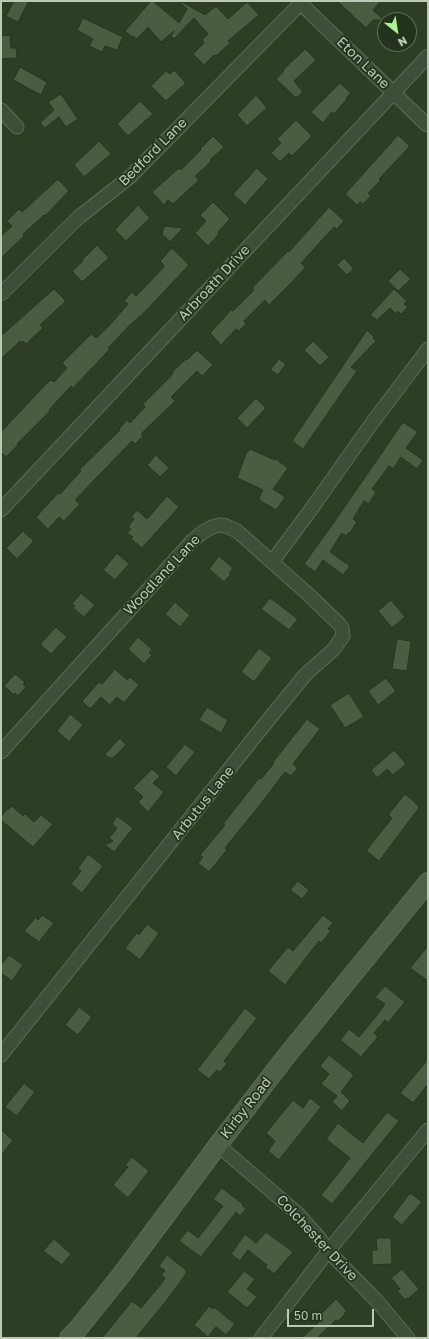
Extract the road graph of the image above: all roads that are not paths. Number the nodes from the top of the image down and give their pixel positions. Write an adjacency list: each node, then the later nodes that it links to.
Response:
1 (299, 2): 3 (street, Eton Lane); 7 (street, Bedford Lane)
2 (428, 56): 3 (street, Arbroath Drive)
3 (393, 92): 5 (street, Eton Lane); 9 (street, Arbroath Drive)
4 (1, 110): 6 (street)
5 (427, 125)
6 (17, 127)
7 (1, 294)
8 (428, 349): 10 (street)
9 (1, 510)
10 (272, 562): 11 (street, Woodland Lane); 13 (street, Arbutus Lane)
11 (1, 752)
12 (428, 882): 15 (main road, Kirby Road)
13 (1, 1055)
14 (428, 1130): 16 (street)
15 (218, 1145): 16 (street, Colchester Drive); 17 (main road, Kirby Road)
16 (329, 1250): 18 (street); 19 (street, Colchester Drive)
17 (69, 1338)
18 (261, 1338)
19 (408, 1338)

